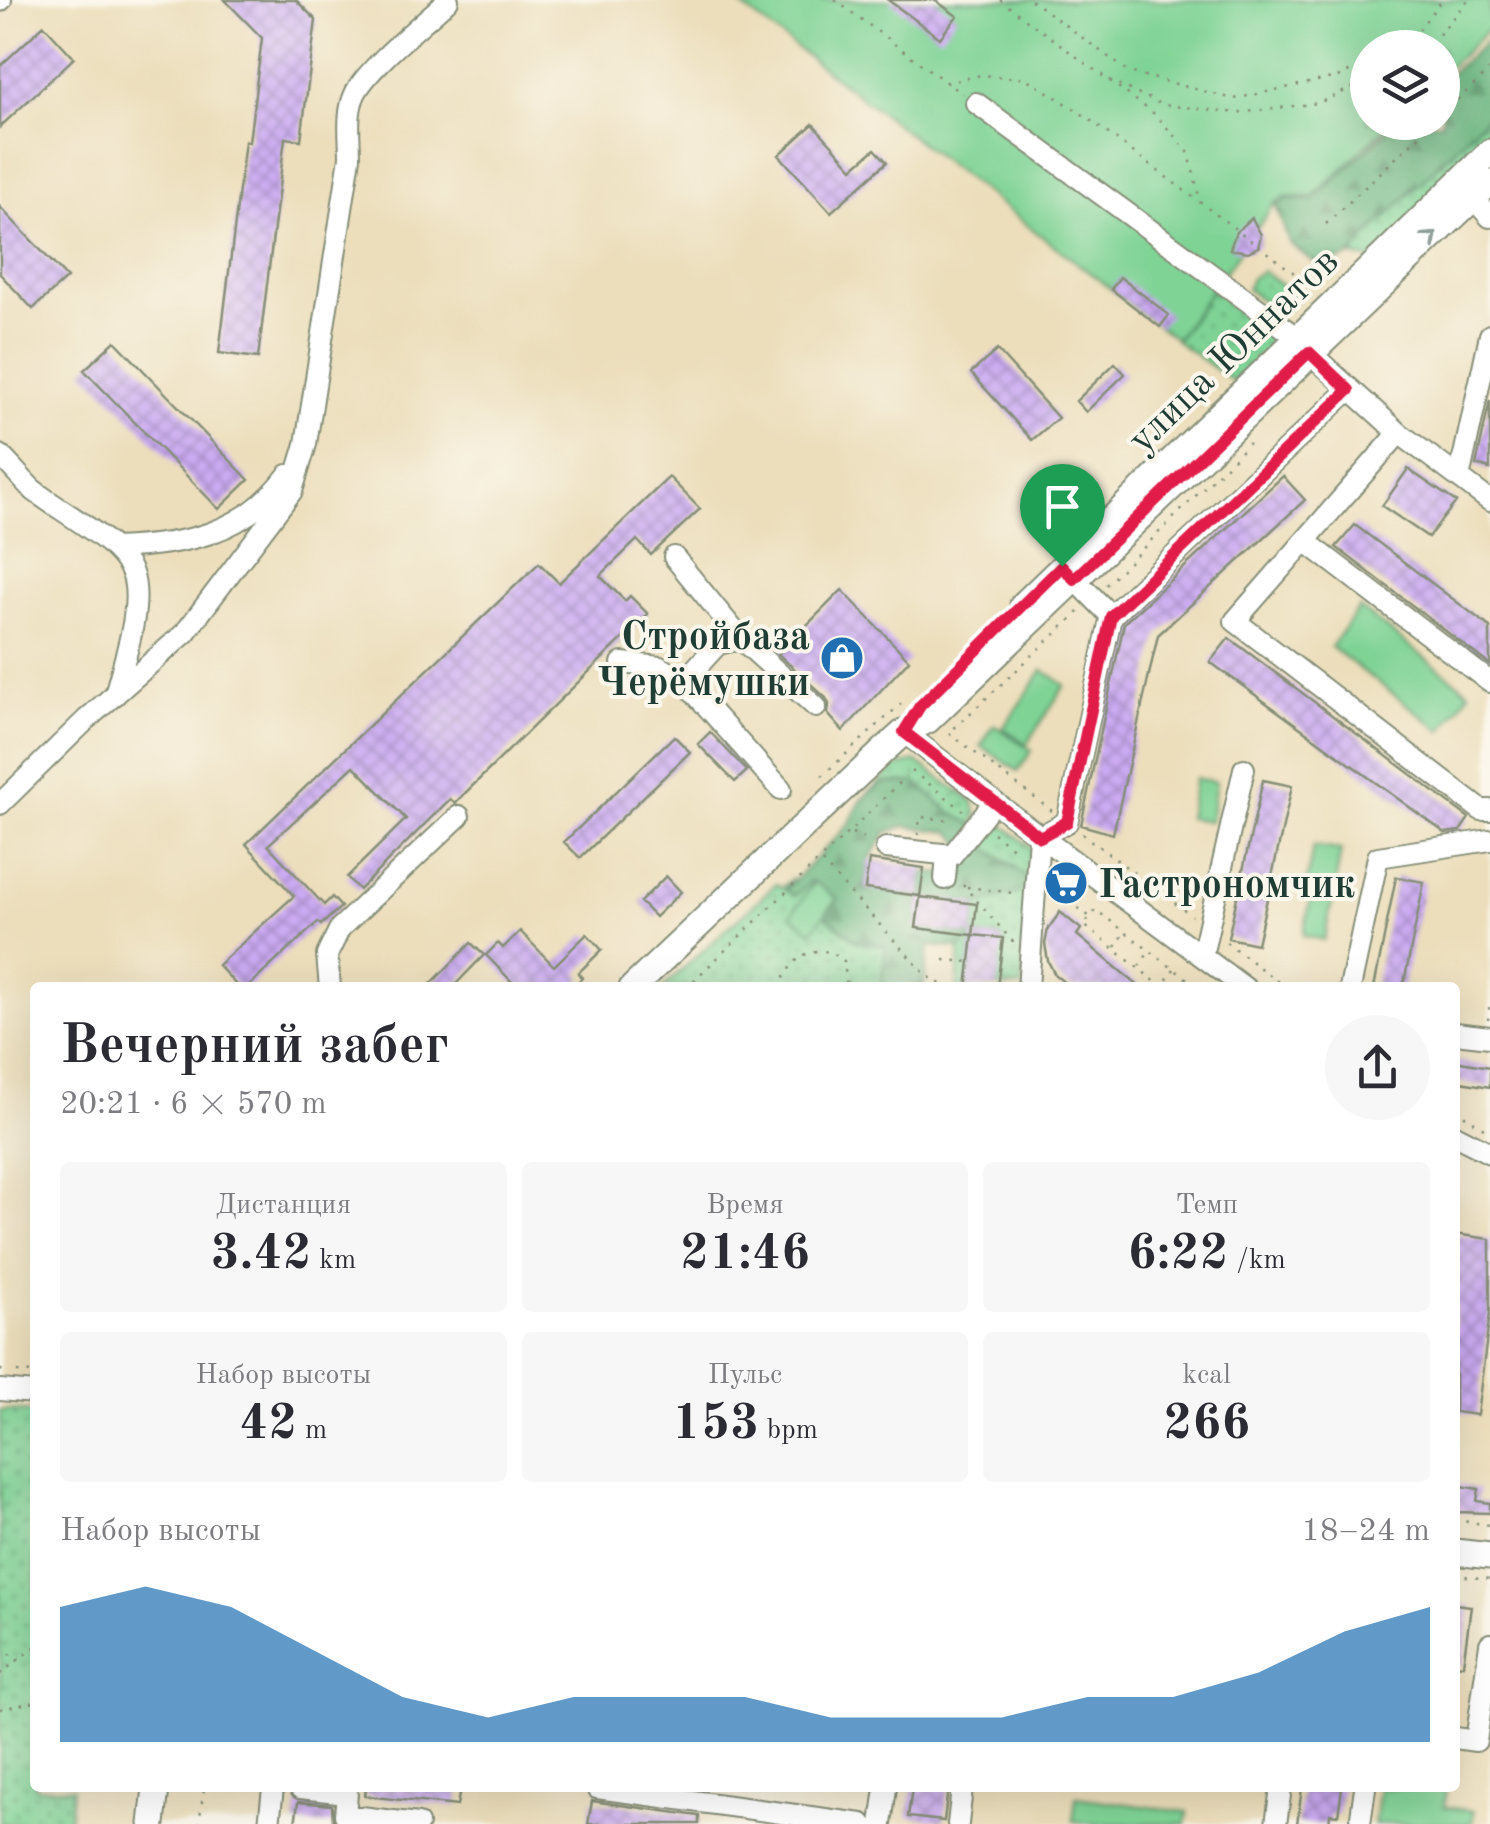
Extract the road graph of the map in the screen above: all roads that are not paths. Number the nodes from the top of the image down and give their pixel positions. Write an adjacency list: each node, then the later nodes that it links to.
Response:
1 (448, 0): 9 (street)
2 (976, 104): 6 (street)
3 (1490, 152): 6 (main road, улица Юннатов)
4 (1484, 199): 6 (main road, улица Юннатов, one-way to 4)
5 (1490, 335): 11 (street)
6 (1303, 345): 7 (street); 16 (main road, улица Юннатов)
7 (1349, 390): 8 (street); 17 (street)
8 (1399, 433): 11 (street); 13 (street)
9 (306, 441): 14 (street); 22 (street)
10 (0, 455): 14 (street)
11 (1459, 478): 12 (street)
12 (1490, 501)
13 (1305, 541): 21 (street); 29 (street)
14 (114, 548): 22 (street)
15 (674, 558): 18 (street)
16 (1068, 572): 17 (street); 24 (main road, улица Юннатов)
17 (1111, 616): 31 (street)
18 (741, 639): 20 (street); 23 (street)
19 (622, 663): 20 (street)
20 (684, 681): 26 (street)
21 (1490, 682)
22 (115, 695): 28 (street)
23 (816, 707)
24 (904, 732): 27 (street); 36 (main road, улица Юннатов)
25 (1244, 769): 34 (street)
26 (780, 789)
27 (994, 802): 31 (street); 33 (street)
28 (0, 804)
29 (1490, 810)
30 (460, 816): 35 (street)
31 (1040, 837): 34 (street); 37 (street)
32 (1490, 840): 39 (street)
33 (886, 848)
34 (1202, 956): 38 (street)
35 (329, 982)
36 (638, 982)
37 (1028, 982)
38 (1237, 982)
39 (1351, 982)
40 (1460, 1034): 41 (street)
41 (1490, 1037)
42 (1460, 1138): 43 (street)
43 (1490, 1153)
44 (0, 1390): 45 (street)
45 (30, 1393)
46 (1460, 1553): 47 (main road)
47 (1490, 1556)
48 (1490, 1644): 49 (street)
49 (1460, 1739)
50 (156, 1792): 58 (main road)
51 (273, 1792): 59 (street)
52 (338, 1792): 60 (street)
53 (627, 1792): 61 (street)
54 (885, 1792): 62 (street)
55 (962, 1792): 63 (street)
56 (1280, 1792): 64 (street)
57 (1364, 1792): 65 (street)
58 (152, 1824)
59 (269, 1824)
60 (418, 1824)
61 (862, 1824)
62 (881, 1824)
63 (958, 1824)
64 (1276, 1824)
65 (1360, 1824)

